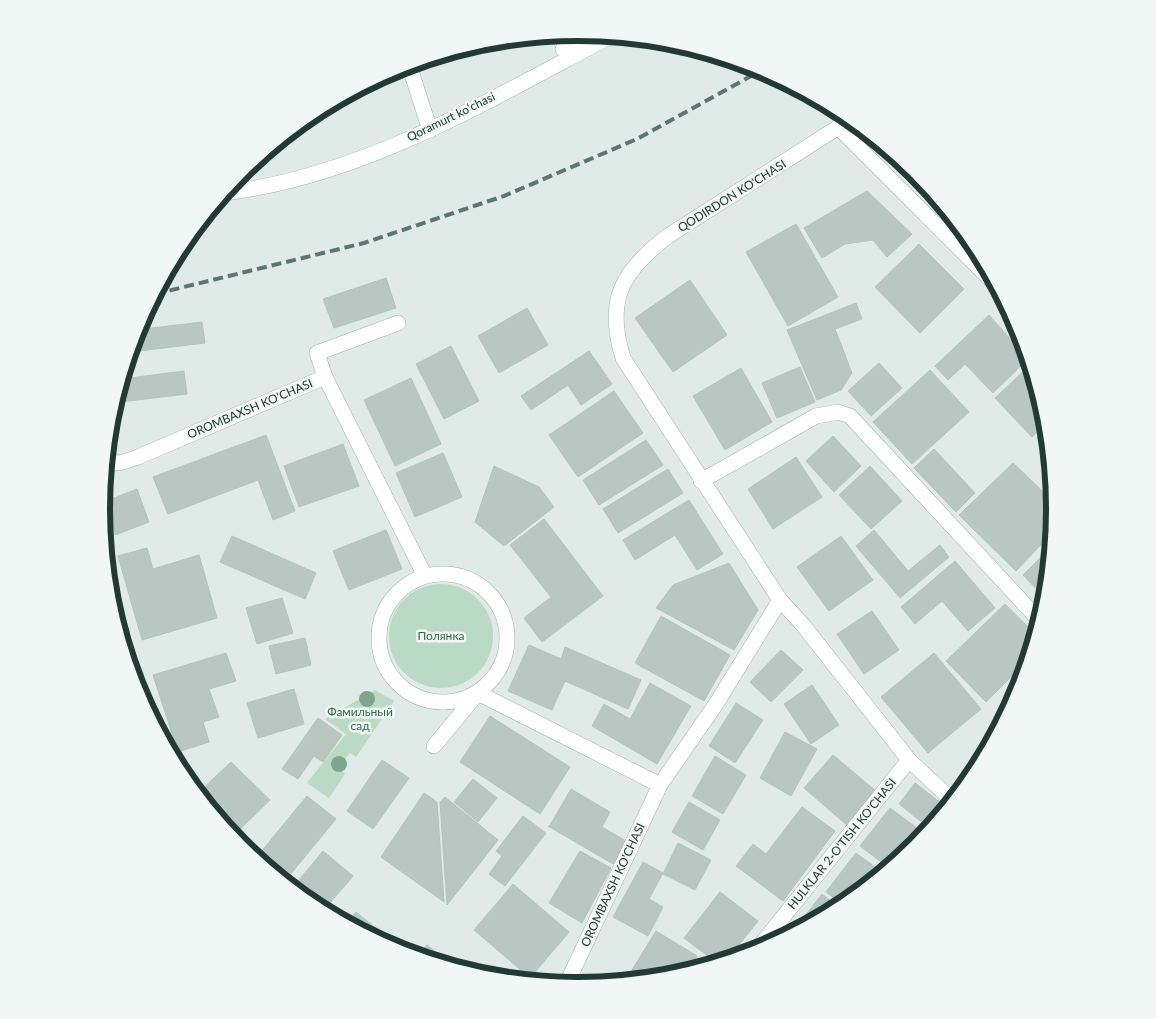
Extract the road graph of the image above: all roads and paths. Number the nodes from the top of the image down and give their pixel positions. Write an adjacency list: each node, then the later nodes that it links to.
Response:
1 (579, 41): 5 (street, Qoramurt koʻchasi)
2 (600, 42): 5 (street, Qoramurt koʻchasi)
3 (411, 72): 5 (street)
4 (845, 124): 13 (street, QODIRDON KO'CHASI)
5 (428, 125): 7 (street, Qoramurt koʻchasi); 8 (street, Qoramurt koʻchasi)
6 (848, 127): 9 (street)
7 (248, 177)
8 (236, 190)
9 (978, 266)
10 (398, 323): 11 (street)
11 (326, 377): 12 (street, OROMBAXSH KO'CHASI); 14 (street, OROMBAXSH KO'CHASI)
12 (113, 462)
13 (701, 481): 15 (street); 16 (street)
14 (425, 576): 17 (street); 17 (street)
15 (780, 600): 19 (street); 20 (street, OROMBAXSH KO'CHASI)
16 (1034, 614)
17 (478, 693): 18 (street); 20 (street)
18 (434, 746)
19 (909, 760): 21 (street); 22 (street, HULKLAR 2-O'TISH KO'CHASI)
20 (660, 785): 23 (street, OROMBAXSH KO'CHASI)
21 (948, 796)
22 (767, 938)
23 (569, 978)

